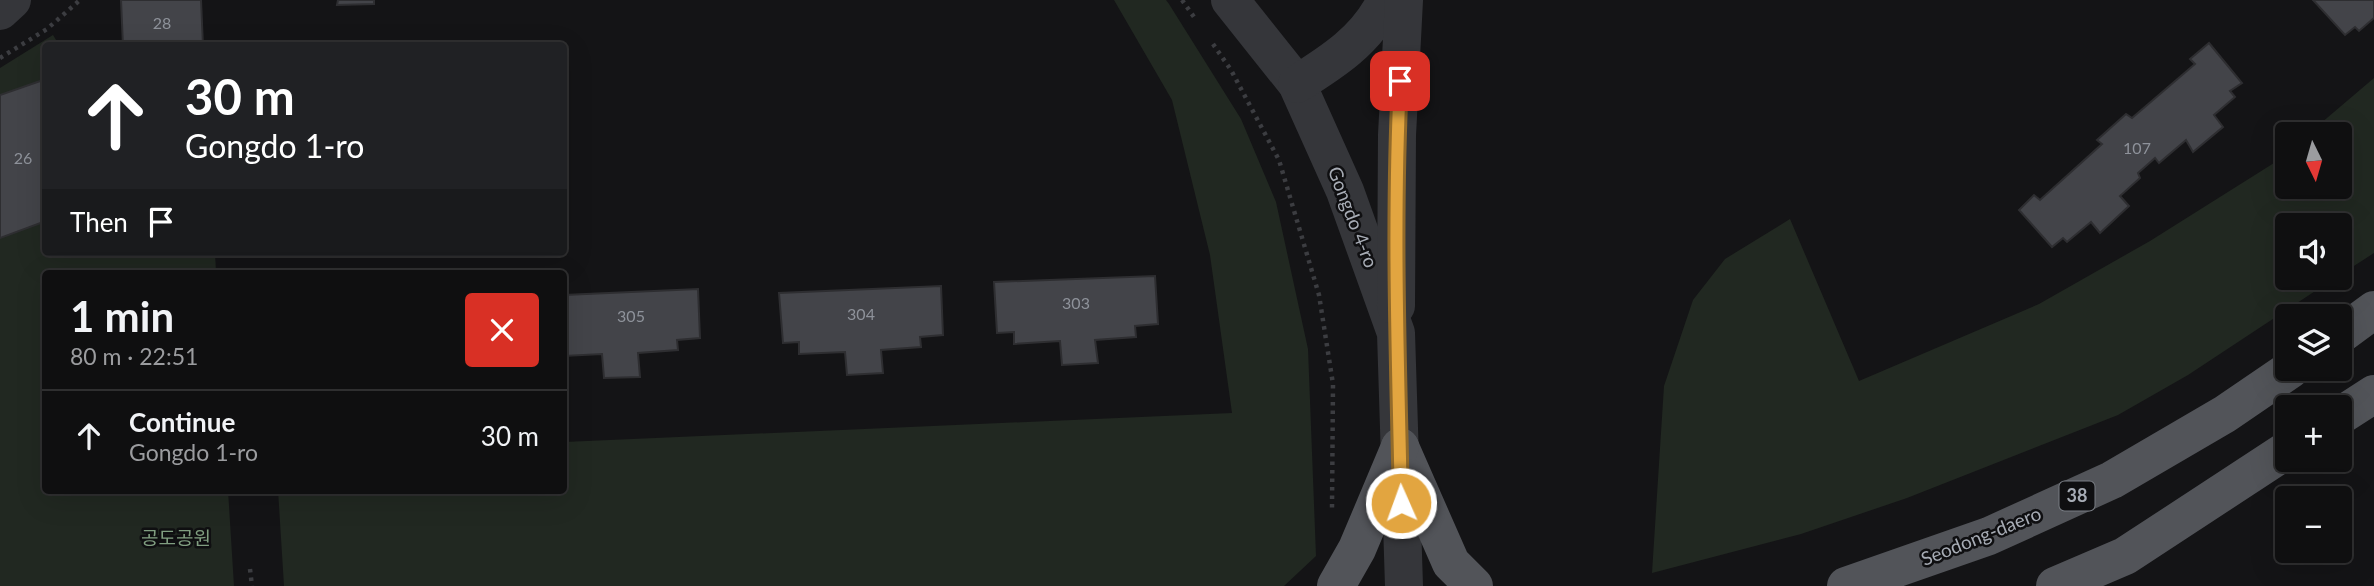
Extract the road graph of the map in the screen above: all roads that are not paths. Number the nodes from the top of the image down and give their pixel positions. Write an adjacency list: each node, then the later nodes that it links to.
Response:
1 (12, 0): 5 (street)
2 (1230, 0): 6 (street, Gongdo 4-ro)
3 (1385, 0): 6 (street)
4 (1404, 0): 9 (street)
5 (0, 10)
6 (1297, 84): 9 (street, Gongdo 4-ro)
7 (2374, 310): 8 (main road)
8 (2352, 326)
9 (1396, 333): 13 (street, Gongdo 4-ro)
10 (2275, 380): 18 (main road, Seodong-daero / 38)
11 (2374, 394): 12 (main road)
12 (2352, 408)
13 (1400, 447): 15 (main road); 16 (street, Gongdo 4-ro); 17 (main road)
14 (2275, 458): 19 (main road)
15 (1336, 586)
16 (1404, 586)
17 (1475, 586)
18 (1846, 586)
19 (2054, 586)

